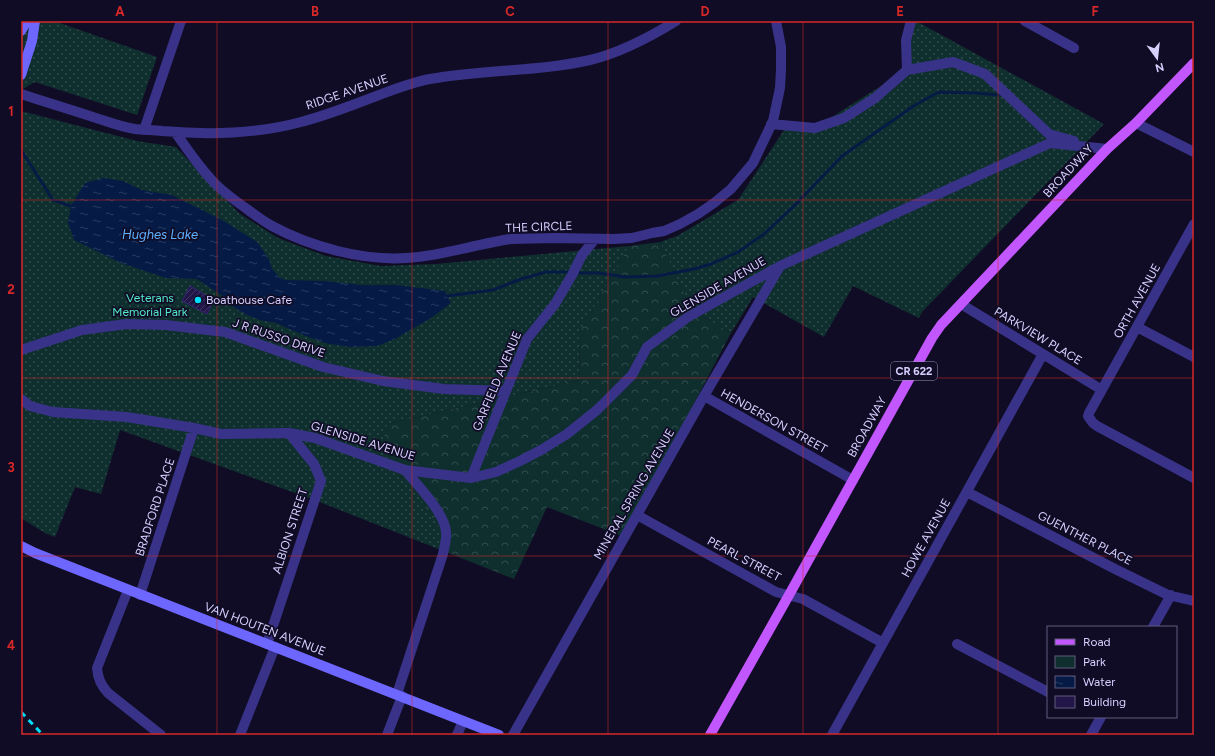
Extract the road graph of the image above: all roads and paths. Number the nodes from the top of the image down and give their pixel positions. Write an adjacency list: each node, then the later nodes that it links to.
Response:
1 (27, 21): 8 (main road)
2 (34, 21): 12 (main road)
3 (181, 21): 16 (street)
4 (676, 21): 17 (street, RIDGE AVENUE)
5 (776, 21): 15 (street, THE CIRCLE)
6 (911, 21): 11 (street)
7 (1025, 21): 9 (street)
8 (21, 31)
9 (1074, 48)
10 (1194, 63): 14 (main road, BROADWAY / CR 622)
11 (907, 70): 15 (street); 18 (street)
12 (21, 75)
13 (21, 94): 16 (street, RIDGE AVENUE)
14 (1136, 123): 18 (main road, BROADWAY / CR 622); 19 (street)
15 (771, 124): 21 (street, THE CIRCLE)
16 (144, 130): 17 (street, RIDGE AVENUE)
17 (175, 132): 21 (street, THE CIRCLE)
18 (1106, 150): 22 (street, GLENSIDE AVENUE); 23 (main road, BROADWAY / CR 622)
19 (1194, 152)
20 (1194, 224): 24 (street, ORTH AVENUE)
21 (595, 239): 29 (street, GARFIELD AVENUE)
22 (780, 266): 30 (street, MINERAL SPRING AVENUE); 35 (street, GLENSIDE AVENUE)
23 (961, 304): 26 (street, PARKVIEW PLACE); 37 (main road, BROADWAY / CR 622)
24 (1137, 327): 27 (street); 28 (street, ORTH AVENUE)
25 (21, 350): 29 (street, J R RUSSO DRIVE)
26 (1043, 354): 28 (street, PARKVIEW PLACE); 38 (street, HOWE AVENUE)
27 (1194, 357)
28 (1102, 390): 36 (street, ORTH AVENUE)
29 (506, 391): 35 (street, GARFIELD AVENUE)
30 (704, 396): 37 (street, HENDERSON STREET); 39 (street, MINERAL SPRING AVENUE)
31 (21, 399): 32 (street, GLENSIDE AVENUE)
32 (194, 428): 33 (street, GLENSIDE AVENUE); 42 (street, BRADFORD PLACE)
33 (289, 433): 34 (street, GLENSIDE AVENUE); 49 (street, ALBION STREET)
34 (405, 470): 35 (street, GLENSIDE AVENUE); 51 (street)
35 (471, 478)
36 (1194, 478)
37 (853, 480): 43 (main road, BROADWAY / CR 622)
38 (967, 492): 44 (street, GUENTHER PLACE); 47 (street, HOWE AVENUE)
39 (637, 515): 43 (street, PEARL STREET); 59 (street, MINERAL SPRING AVENUE)
40 (21, 546): 41 (main road, VAN HOUTEN AVENUE)
41 (128, 590): 42 (main road, VAN HOUTEN AVENUE); 54 (street)
42 (140, 594): 49 (main road, VAN HOUTEN AVENUE)
43 (789, 595): 47 (street, PEARL STREET); 60 (main road, BROADWAY / CR 622)
44 (1171, 595): 45 (street, GUENTHER PLACE); 46 (street)
45 (1194, 601)
46 (1153, 626)
47 (883, 643): 61 (street, HOWE AVENUE)
48 (957, 644): 50 (street)
49 (271, 645): 51 (main road, VAN HOUTEN AVENUE); 55 (street, ALBION STREET)
50 (1047, 691)
51 (400, 695): 53 (main road, VAN HOUTEN AVENUE); 56 (street)
52 (1100, 718): 62 (street)
53 (463, 721): 57 (street); 58 (main road, VAN HOUTEN AVENUE)
54 (161, 735)
55 (240, 735)
56 (387, 735)
57 (457, 735)
58 (499, 735)
59 (512, 735)
60 (710, 735)
61 (832, 735)
62 (1091, 735)

